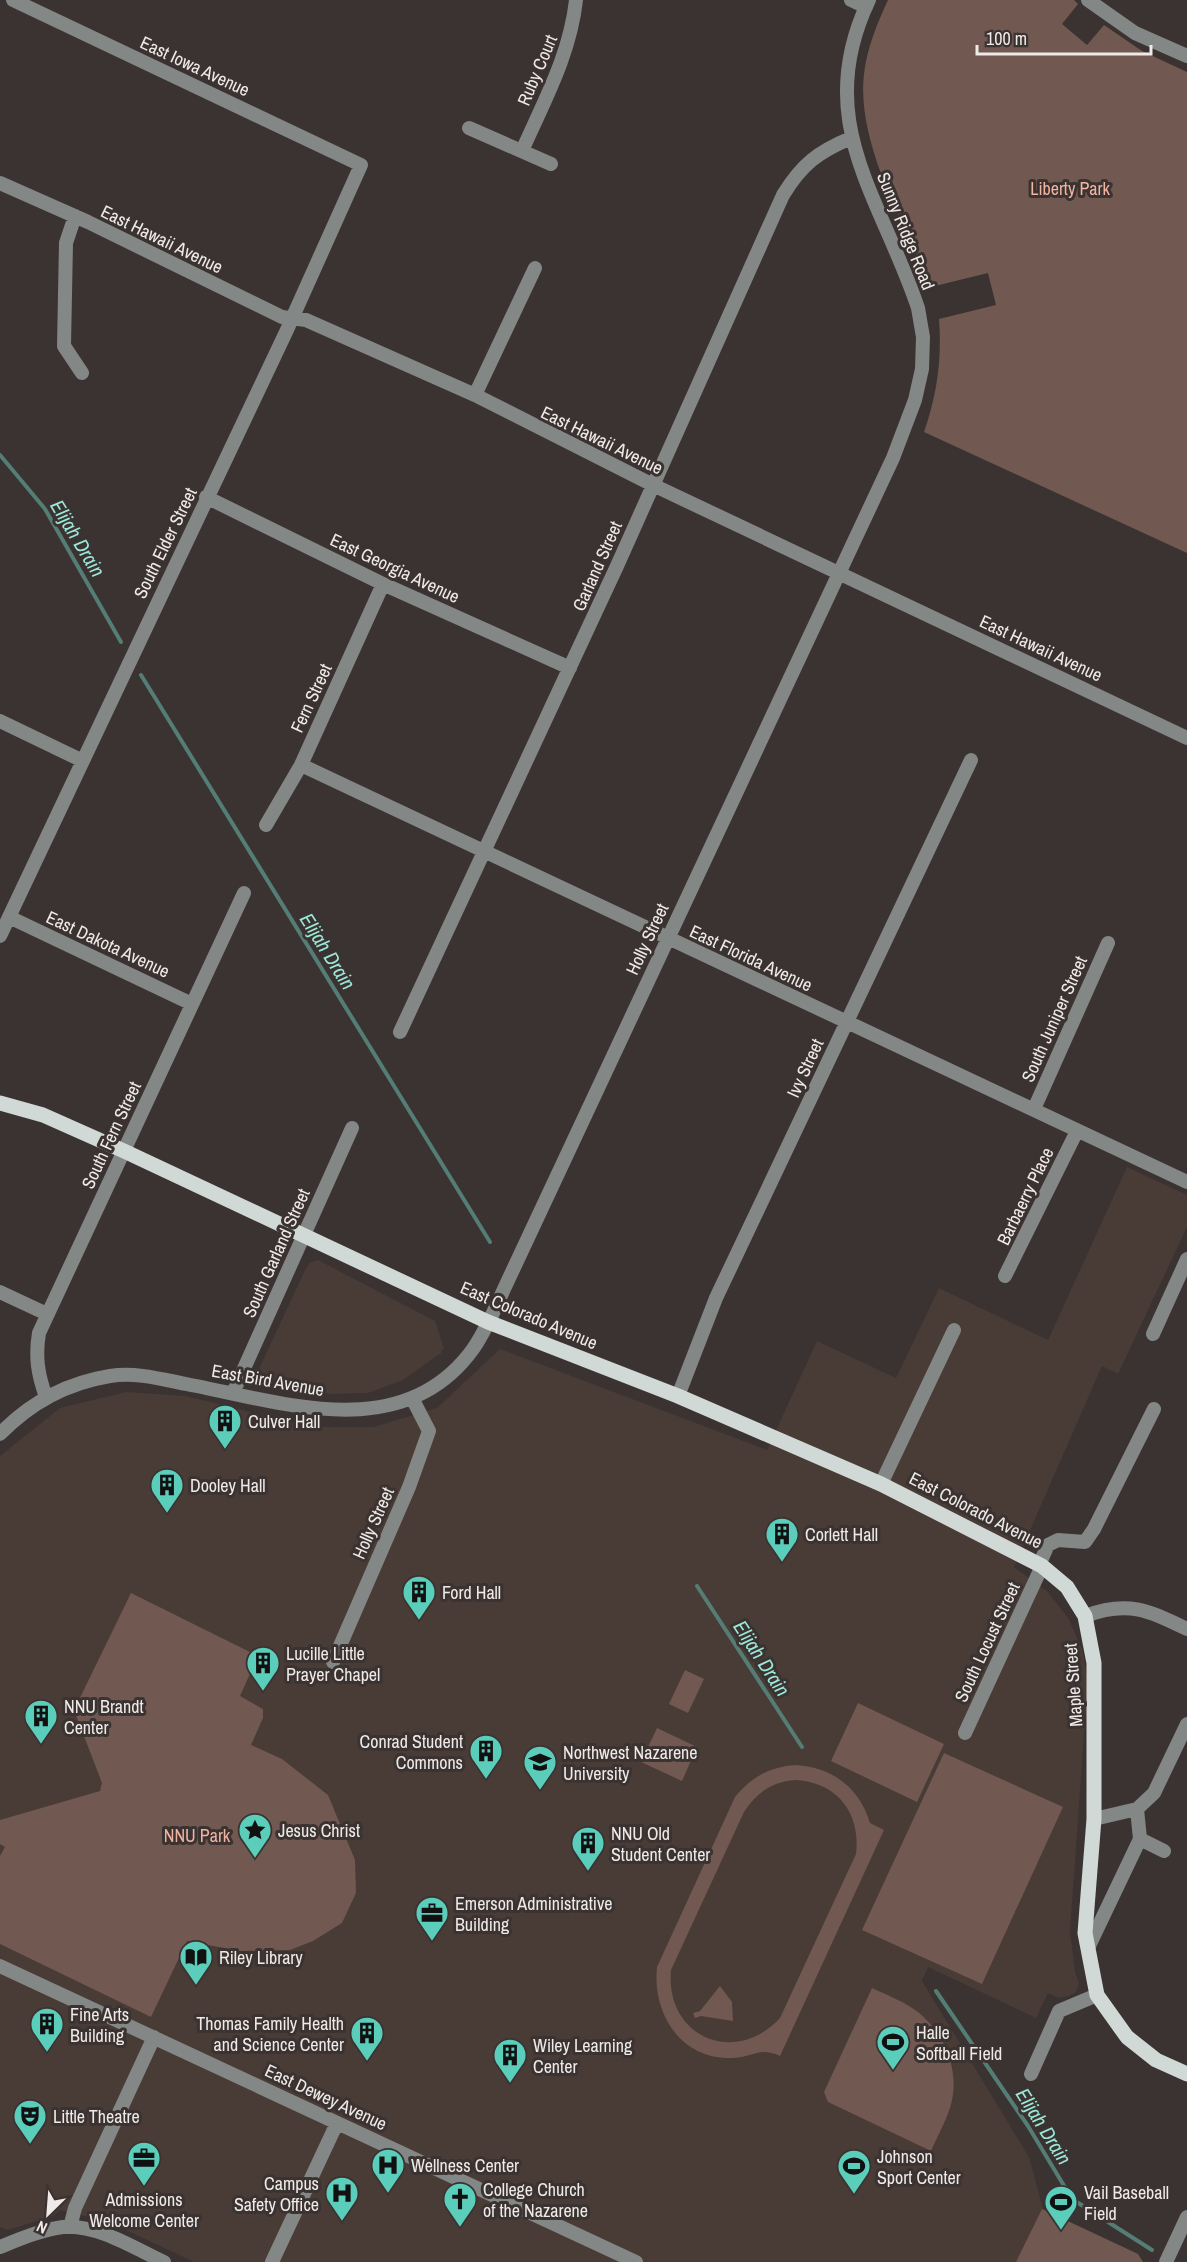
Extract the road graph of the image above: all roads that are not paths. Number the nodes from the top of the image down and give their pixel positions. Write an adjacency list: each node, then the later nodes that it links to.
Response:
1 (13, 0): 11 (street, East Iowa Avenue)
2 (576, 0): 9 (street, Ruby Court)
3 (851, 0): 5 (street)
4 (1088, 0): 6 (street)
5 (867, 3): 8 (street, Sunny Ridge Road)
6 (1187, 57)
7 (470, 128): 9 (street)
8 (851, 138): 18 (street, Garland Street); 20 (street, Sunny Ridge Road)
9 (522, 151): 10 (street)
10 (551, 164)
11 (361, 165): 15 (street, South Elder Street)
12 (0, 183): 13 (street, East Hawaii Avenue)
13 (75, 216): 15 (street, East Hawaii Avenue); 16 (street)
14 (536, 268): 17 (street)
15 (292, 318): 17 (street, East Hawaii Avenue); 19 (street, South Elder Street)
16 (82, 373)
17 (476, 396): 18 (street, East Hawaii Avenue)
18 (653, 484): 20 (street, East Hawaii Avenue); 22 (street, Garland Street)
19 (206, 497): 21 (street, East Georgia Avenue); 25 (street, South Elder Street)
20 (839, 573): 24 (street, East Hawaii Avenue); 33 (street, Holly Street)
21 (383, 584): 22 (street, East Georgia Avenue); 27 (street, Fern Street)
22 (570, 668): 29 (street, Garland Street)
23 (0, 721): 25 (street)
24 (1187, 738)
25 (81, 760): 31 (street, South Elder Street)
26 (971, 760): 36 (street, Ivy Street)
27 (300, 765): 28 (street, Fern Street); 29 (street, East Florida Avenue)
28 (266, 825)
29 (486, 852): 33 (street, East Florida Avenue); 37 (street, Garland Street)
30 (244, 894): 35 (street, South Fern Street)
31 (9, 917): 32 (street, South Elder Street); 35 (street, East Dakota Avenue)
32 (0, 936)
33 (667, 939): 36 (street, East Florida Avenue); 49 (street, Holly Street)
34 (1108, 943): 39 (street, South Juniper Street)
35 (192, 1004): 42 (street, South Fern Street)
36 (846, 1023): 39 (street, East Florida Avenue); 53 (street, Ivy Street)
37 (400, 1032)
38 (0, 1103): 42 (main road, East Colorado Avenue)
39 (1034, 1109): 41 (street, East Florida Avenue)
40 (352, 1128): 44 (street, South Garland Street)
41 (1077, 1131): 43 (street, East Florida Avenue); 46 (street, Barbaerry Place)
42 (124, 1151): 44 (main road, East Colorado Avenue); 48 (street, South Fern Street)
43 (1187, 1182)
44 (305, 1236): 49 (main road, East Colorado Avenue); 52 (street, South Garland Street)
45 (1187, 1259): 51 (street)
46 (1005, 1276)
47 (0, 1292): 48 (street)
48 (47, 1314): 54 (street, South Fern Street)
49 (489, 1322): 53 (main road, East Colorado Avenue); 55 (street, East Bird Avenue)
50 (954, 1330): 58 (street)
51 (1153, 1334)
52 (233, 1393): 54 (street, East Bird Avenue); 55 (street, East Bird Avenue)
53 (678, 1396): 58 (main road, East Colorado Avenue)
54 (46, 1397): 57 (street)
55 (412, 1398): 62 (street, Holly Street)
56 (1154, 1409): 59 (street, South Locust Street)
57 (0, 1434)
58 (880, 1484): 59 (main road, East Colorado Avenue)
59 (1041, 1565): 60 (main road, Maple Street); 64 (street, South Locust Street)
60 (1084, 1616): 61 (street); 66 (main road, Maple Street)
61 (1187, 1629)
62 (333, 1662)
63 (1187, 1724): 65 (street)
64 (965, 1734)
65 (1137, 1809): 66 (street); 67 (street)
66 (1094, 1819): 69 (main road, Maple Street)
67 (1140, 1839): 68 (street); 69 (street)
68 (1164, 1851)
69 (1088, 1948): 71 (main road, Maple Street)
70 (0, 1966): 72 (street, East Dewey Avenue)
71 (1097, 1995): 73 (street); 74 (main road)
72 (154, 2037): 75 (street, East Dewey Avenue); 77 (street)
73 (1031, 2074)
74 (1187, 2074)
75 (337, 2122): 80 (street); 81 (street, East Dewey Avenue)
76 (1187, 2217): 82 (street)
77 (70, 2227): 78 (street); 79 (street)
78 (0, 2247)
79 (164, 2262)
80 (272, 2262)
81 (636, 2262)
82 (1166, 2262)

